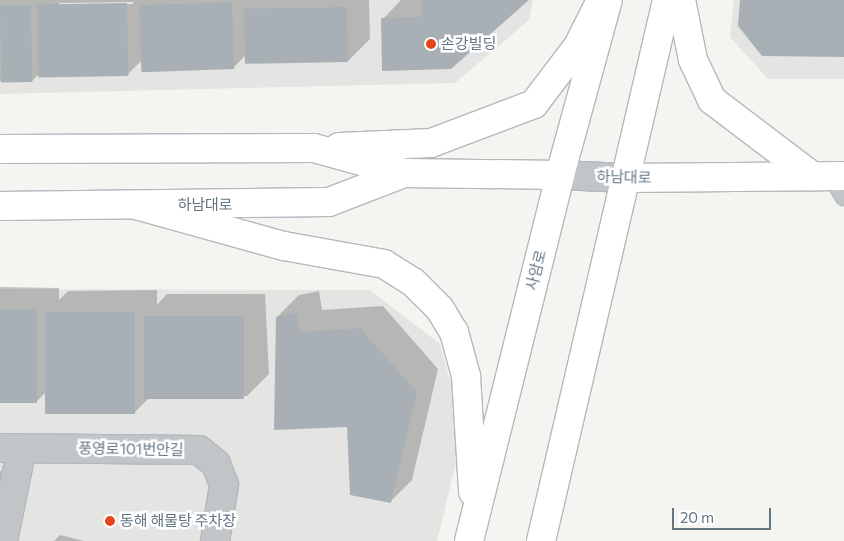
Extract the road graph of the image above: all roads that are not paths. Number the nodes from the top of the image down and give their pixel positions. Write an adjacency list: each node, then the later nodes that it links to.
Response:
1 (601, 0): 5 (main road)
2 (608, 0): 8 (main road, 사암로)
3 (667, 0): 9 (main road)
4 (681, 0): 10 (main road)
5 (314, 148): 6 (main road, 하남대로); 7 (main road, 하남대로)
6 (0, 149)
7 (404, 173): 8 (main road, 하남대로); 11 (main road, 하남대로)
8 (560, 175): 9 (street, 하남대로); 14 (main road, 사암로)
9 (625, 178): 10 (main road, 하남대로); 17 (main road)
10 (833, 181)
11 (136, 205): 12 (main road, 하남대로); 14 (main road)
12 (0, 206)
13 (11, 448): 15 (street, 풍영로101번안길); 16 (street, 풍영로101번안길)
14 (472, 530)
15 (3, 541)
16 (215, 541)
17 (541, 541)

